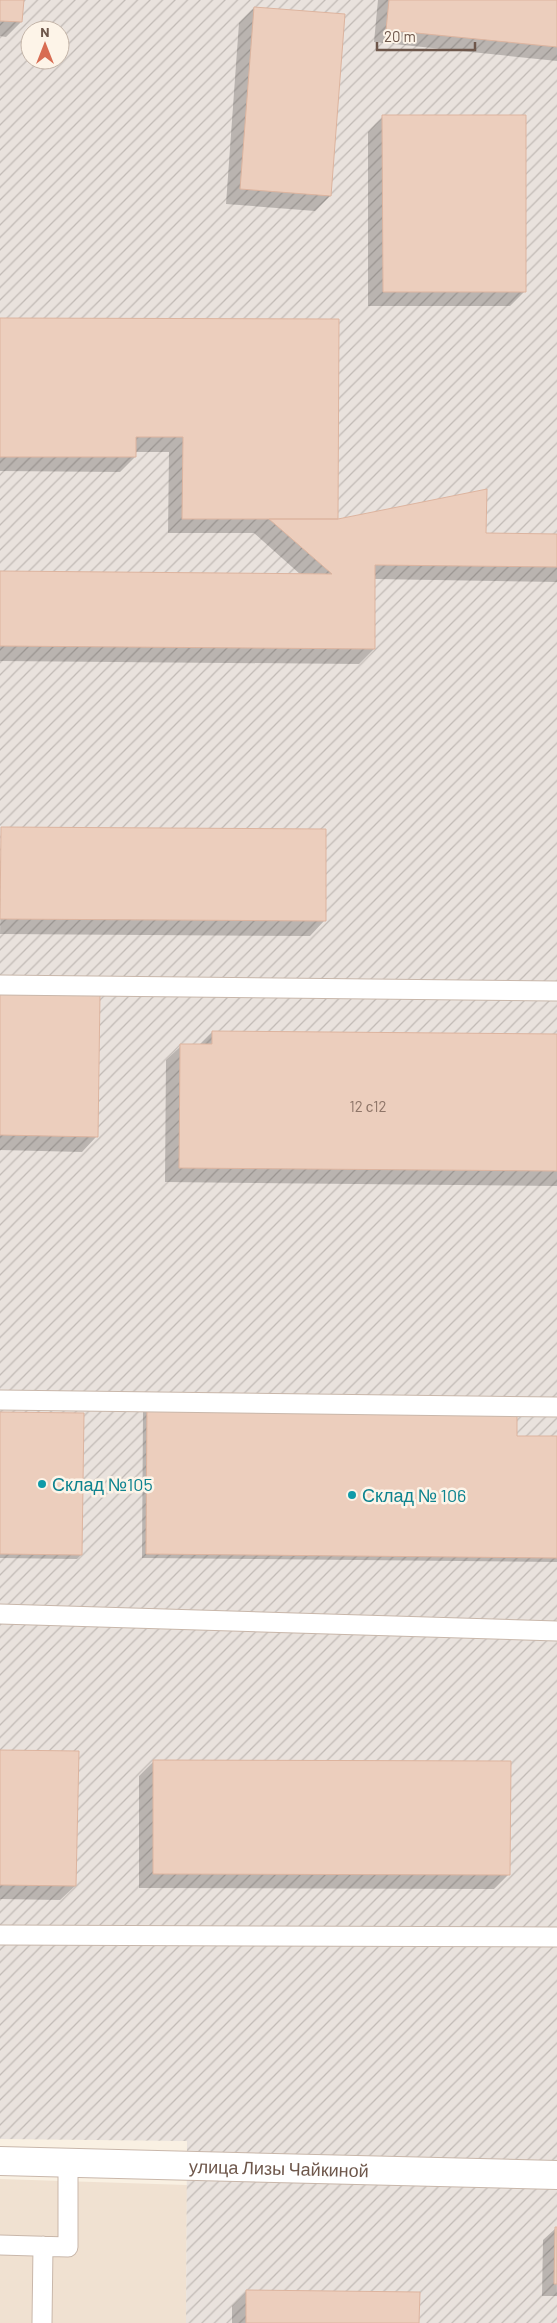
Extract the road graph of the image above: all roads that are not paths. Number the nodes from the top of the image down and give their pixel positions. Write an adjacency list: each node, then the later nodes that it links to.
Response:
1 (0, 985): 2 (lane)
2 (557, 991)
3 (0, 1400): 4 (lane)
4 (557, 1407)
5 (0, 1614): 6 (lane)
6 (557, 1631)
7 (0, 1935): 8 (lane)
8 (557, 1937)
9 (0, 2161): 10 (street, улица Лизы Чайкиной)
10 (68, 2163): 11 (street, улица Лизы Чайкиной); 13 (lane)
11 (557, 2175)
12 (0, 2245): 13 (lane)
13 (43, 2246): 14 (lane)
14 (42, 2323)

